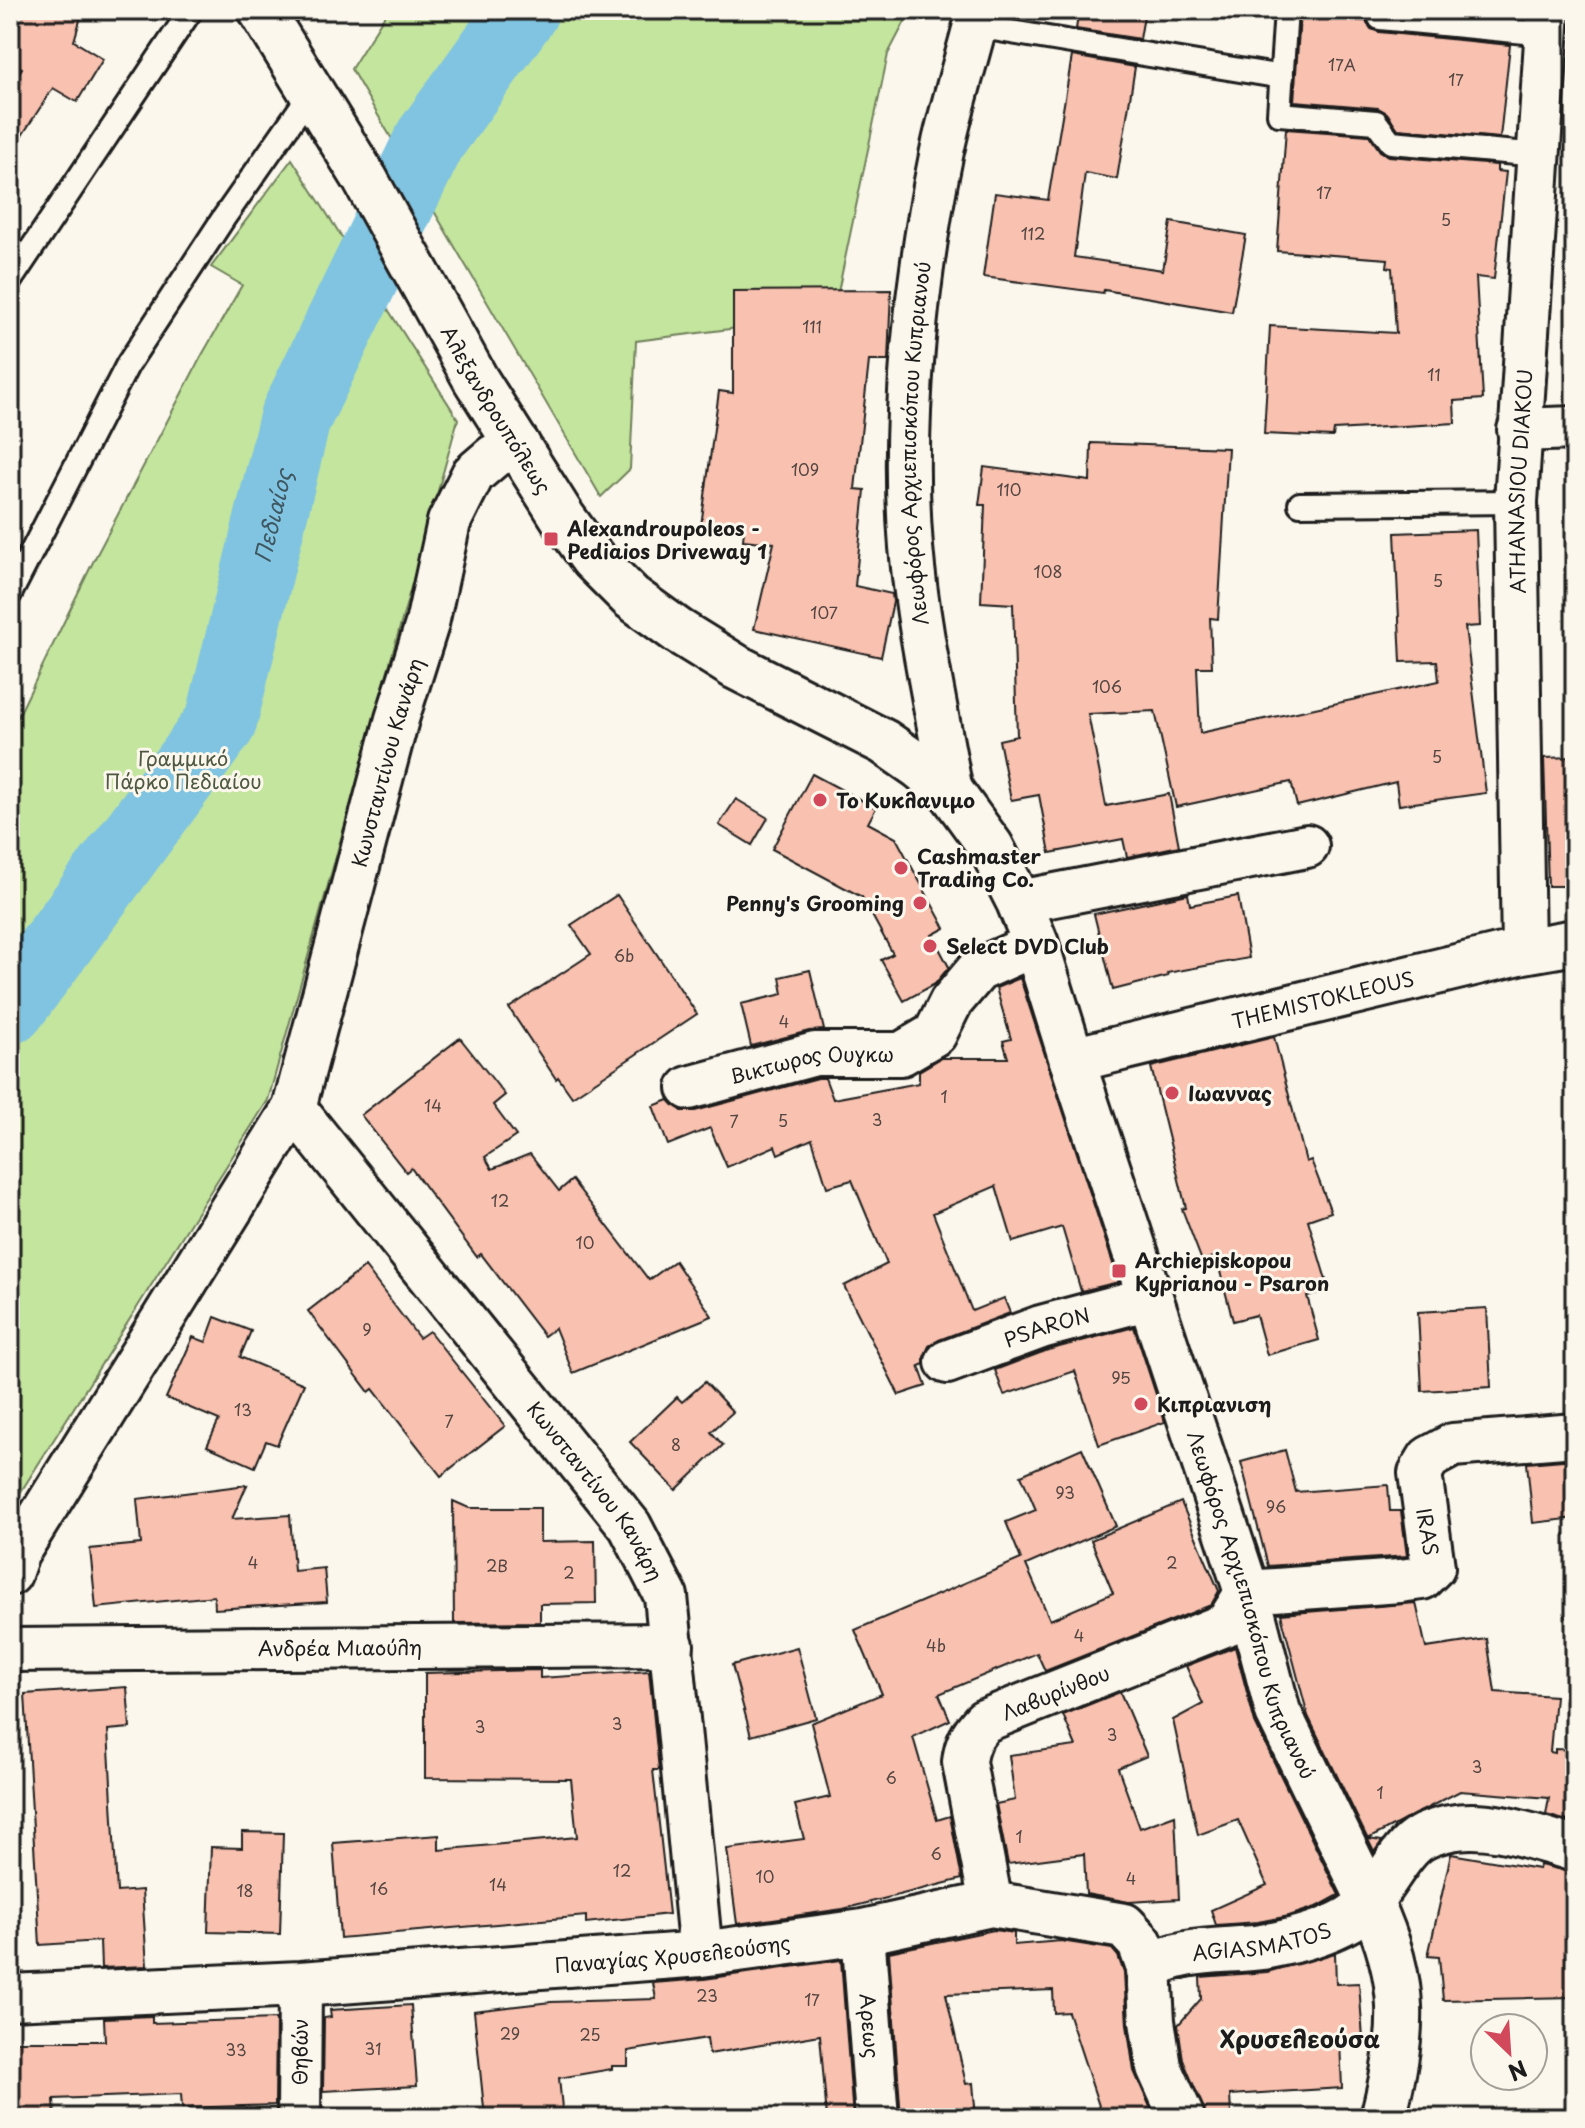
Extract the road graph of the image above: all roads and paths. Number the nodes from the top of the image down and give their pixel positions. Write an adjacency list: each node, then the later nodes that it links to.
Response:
1 (191, 10): 11 (lane)
2 (261, 10): 8 (street, Αλεξανδρουπόλεως)
3 (1286, 10): 7 (lane)
4 (1377, 10): 6 (lane)
5 (977, 18): 7 (lane); 18 (street, Λεωφόρος Αρχιεπισκόπου Κυπριανού)
6 (1548, 22): 9 (street, ATHANASIOU DIAKOU)
7 (1282, 77): 10 (lane)
8 (311, 93): 14 (street, Αλεξανδρουπόλεως); 17 (lane)
9 (1559, 93): 10 (street, ATHANASIOU DIAKOU)
10 (1539, 155): 13 (street, ATHANASIOU DIAKOU)
11 (10, 281)
12 (1575, 428): 13 (street)
13 (1519, 430): 15 (street, ATHANASIOU DIAKOU)
14 (518, 444): 18 (street, Αλεξανδρουπόλεως); 26 (street, Κωνσταντίνου Κανάρη)
15 (1516, 502): 16 (lane); 23 (street, ATHANASIOU DIAKOU)
16 (1300, 504)
17 (10, 594)
18 (951, 792): 20 (street, Λεωφόρος Αρχιεπισκόπου Κυπριανού)
19 (1307, 846): 20 (street)
20 (1019, 902): 22 (street, Λεωφόρος Αρχιεπισκόπου Κυπριανού)
21 (1575, 942): 23 (street, THEMISTOKLEOUS)
22 (1036, 944): 24 (street, Λεωφόρος Αρχιεπισκόπου Κυπριανού); 25 (street, Βικτωρος Ουγκω)
23 (1523, 951): 24 (street, THEMISTOKLEOUS)
24 (1072, 1060): 27 (street, Λεωφόρος Αρχιεπισκόπου Κυπριανού)
25 (689, 1088)
26 (294, 1108): 30 (street, Κωνσταντίνου Κανάρη); 32 (street, Κωνσταντίνου Κανάρη)
27 (1150, 1298): 28 (street, PSARON); 31 (street, Λεωφόρος Αρχιεπισκόπου Κυπριανού)
28 (947, 1362)
29 (1575, 1435): 31 (street, IRAS)
30 (10, 1574)
31 (1247, 1592): 35 (street, Λεωφόρος Αρχιεπισκόπου Κυπριανού); 36 (street, Λαβυρίνθου)
32 (672, 1645): 33 (street, Ανδρέα Μιαούλη); 38 (street, Κωνσταντίνου Κανάρη)
33 (10, 1650)
34 (1575, 1849): 35 (street)
35 (1371, 1903): 39 (street, AGIASMATOS); 45 (street, Λεωφόρος Αρχιεπισκόπου Κυπριανού)
36 (991, 1904): 37 (street, Παναγίας Χρυσελεούσης); 39 (street, Παναγίας Χρυσελεούσης)
37 (863, 1932): 38 (street, Παναγίας Χρυσελεούσης); 43 (street, Αρεως)
38 (701, 1954): 40 (street, Παναγίας Χρυσελεούσης)
39 (1149, 1968): 44 (street, Παναγίας Χρυσελεούσης)
40 (300, 1984): 41 (street, Παναγίας Χρυσελεούσης); 42 (street, Θηβών)
41 (10, 1997)
42 (299, 2118)
43 (877, 2118)
44 (1182, 2118)
45 (1383, 2118)

